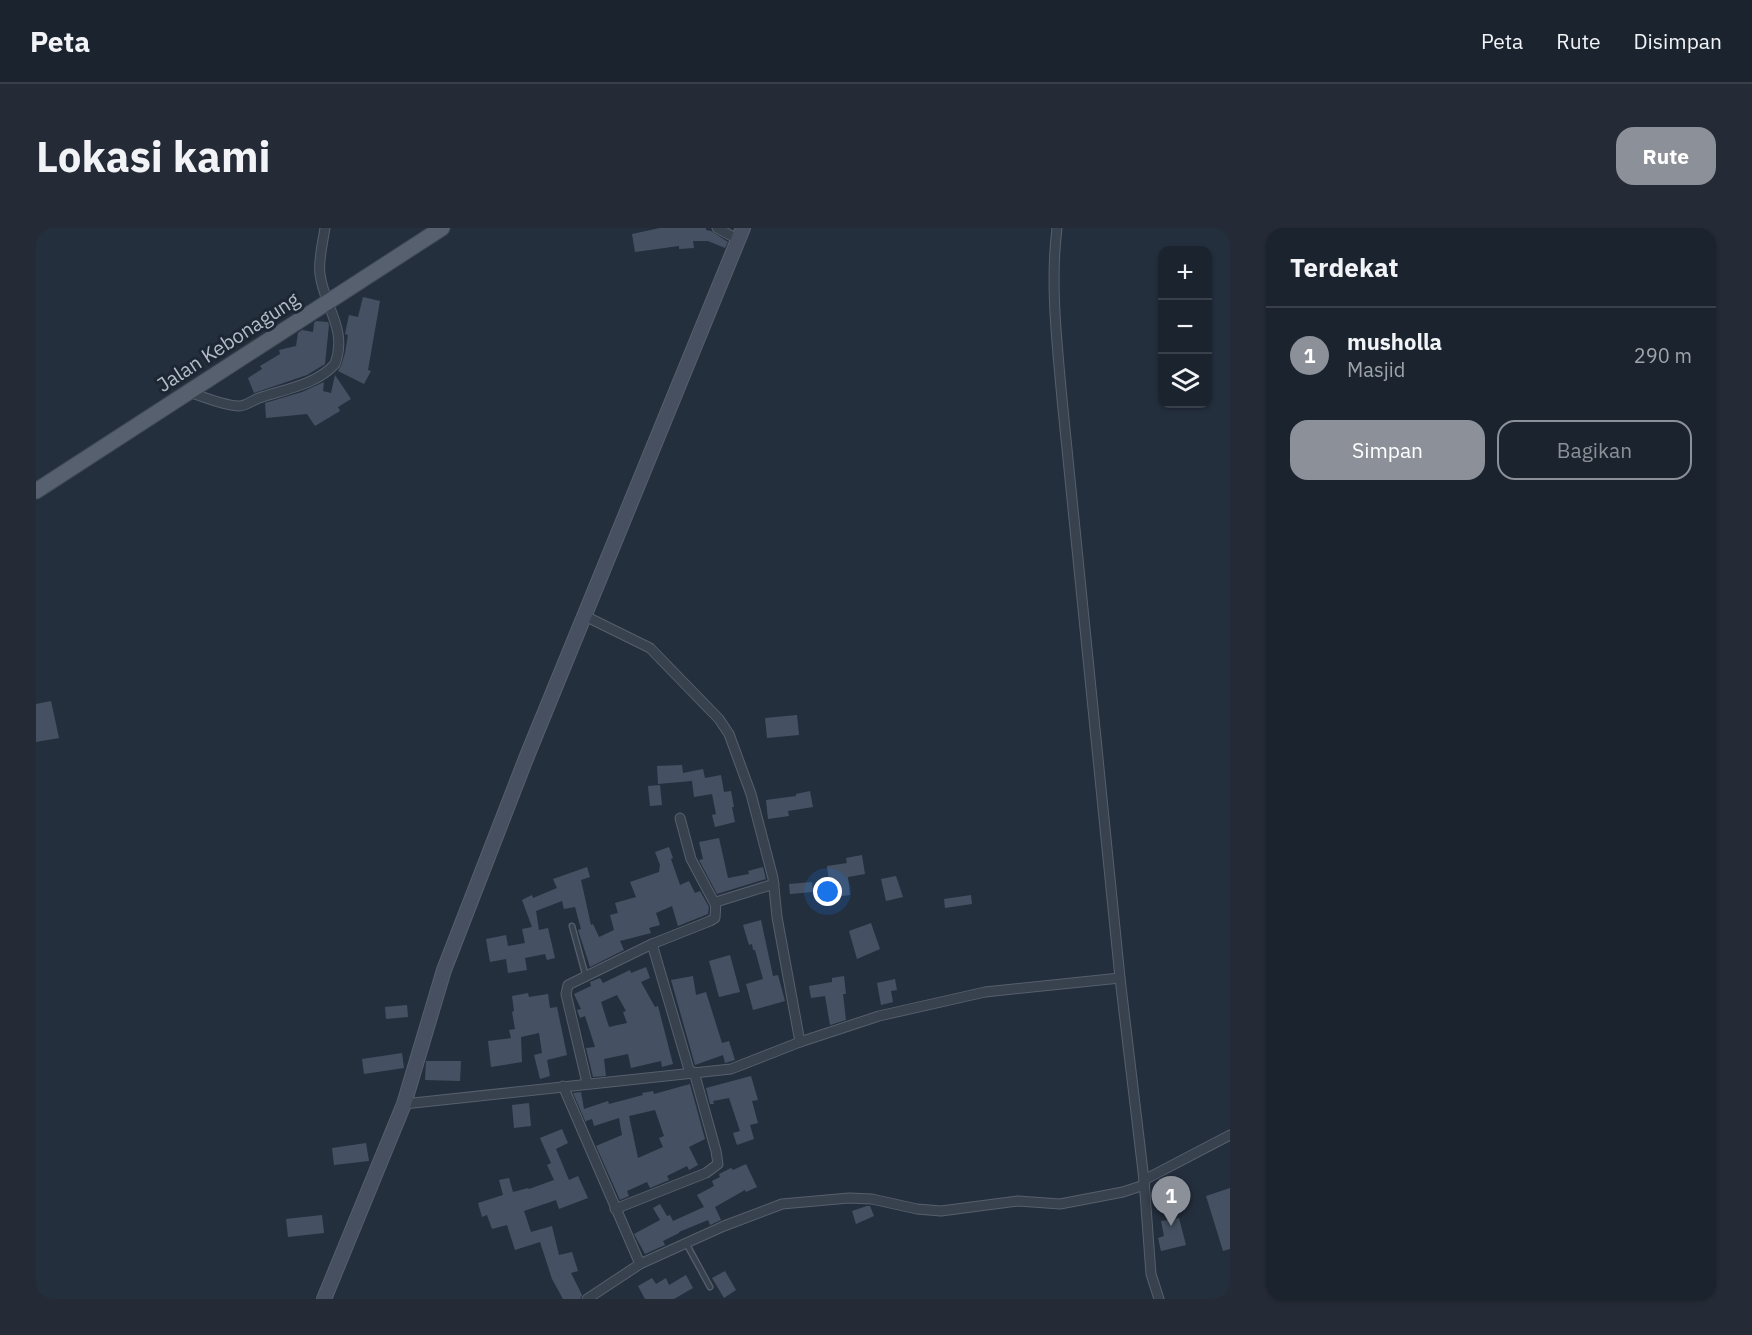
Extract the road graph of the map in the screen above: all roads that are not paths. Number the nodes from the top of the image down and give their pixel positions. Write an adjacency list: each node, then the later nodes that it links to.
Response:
1 (325, 228): 6 (street)
2 (442, 228): 6 (main road, Jalan Kebonagung)
3 (717, 228): 5 (street)
4 (1057, 228): 16 (street)
5 (741, 234): 9 (street)
6 (328, 302): 7 (main road, Jalan Kebonagung); 7 (street)
7 (189, 392): 8 (main road, Jalan Kebonagung)
8 (36, 491)
9 (585, 616): 11 (street); 21 (street)
10 (680, 818): 12 (street)
11 (774, 884): 12 (street); 17 (street)
12 (715, 904): 14 (street)
13 (572, 926): 15 (lane)
14 (652, 944): 15 (street); 18 (street)
15 (585, 977): 19 (street)
16 (1120, 978): 17 (street); 24 (street)
17 (800, 1042): 18 (street)
18 (692, 1073): 19 (street); 25 (street)
19 (587, 1083): 20 (street)
20 (563, 1086): 21 (street); 25 (street)
21 (404, 1104): 29 (street)
22 (1229, 1135): 23 (street); 24 (street)
23 (1230, 1147)
24 (1144, 1183): 26 (street); 31 (street)
25 (615, 1209): 27 (street)
26 (686, 1243): 27 (street); 28 (lane)
27 (640, 1264): 30 (street)
28 (710, 1287)
29 (324, 1299)
30 (587, 1299)
31 (1159, 1299)

